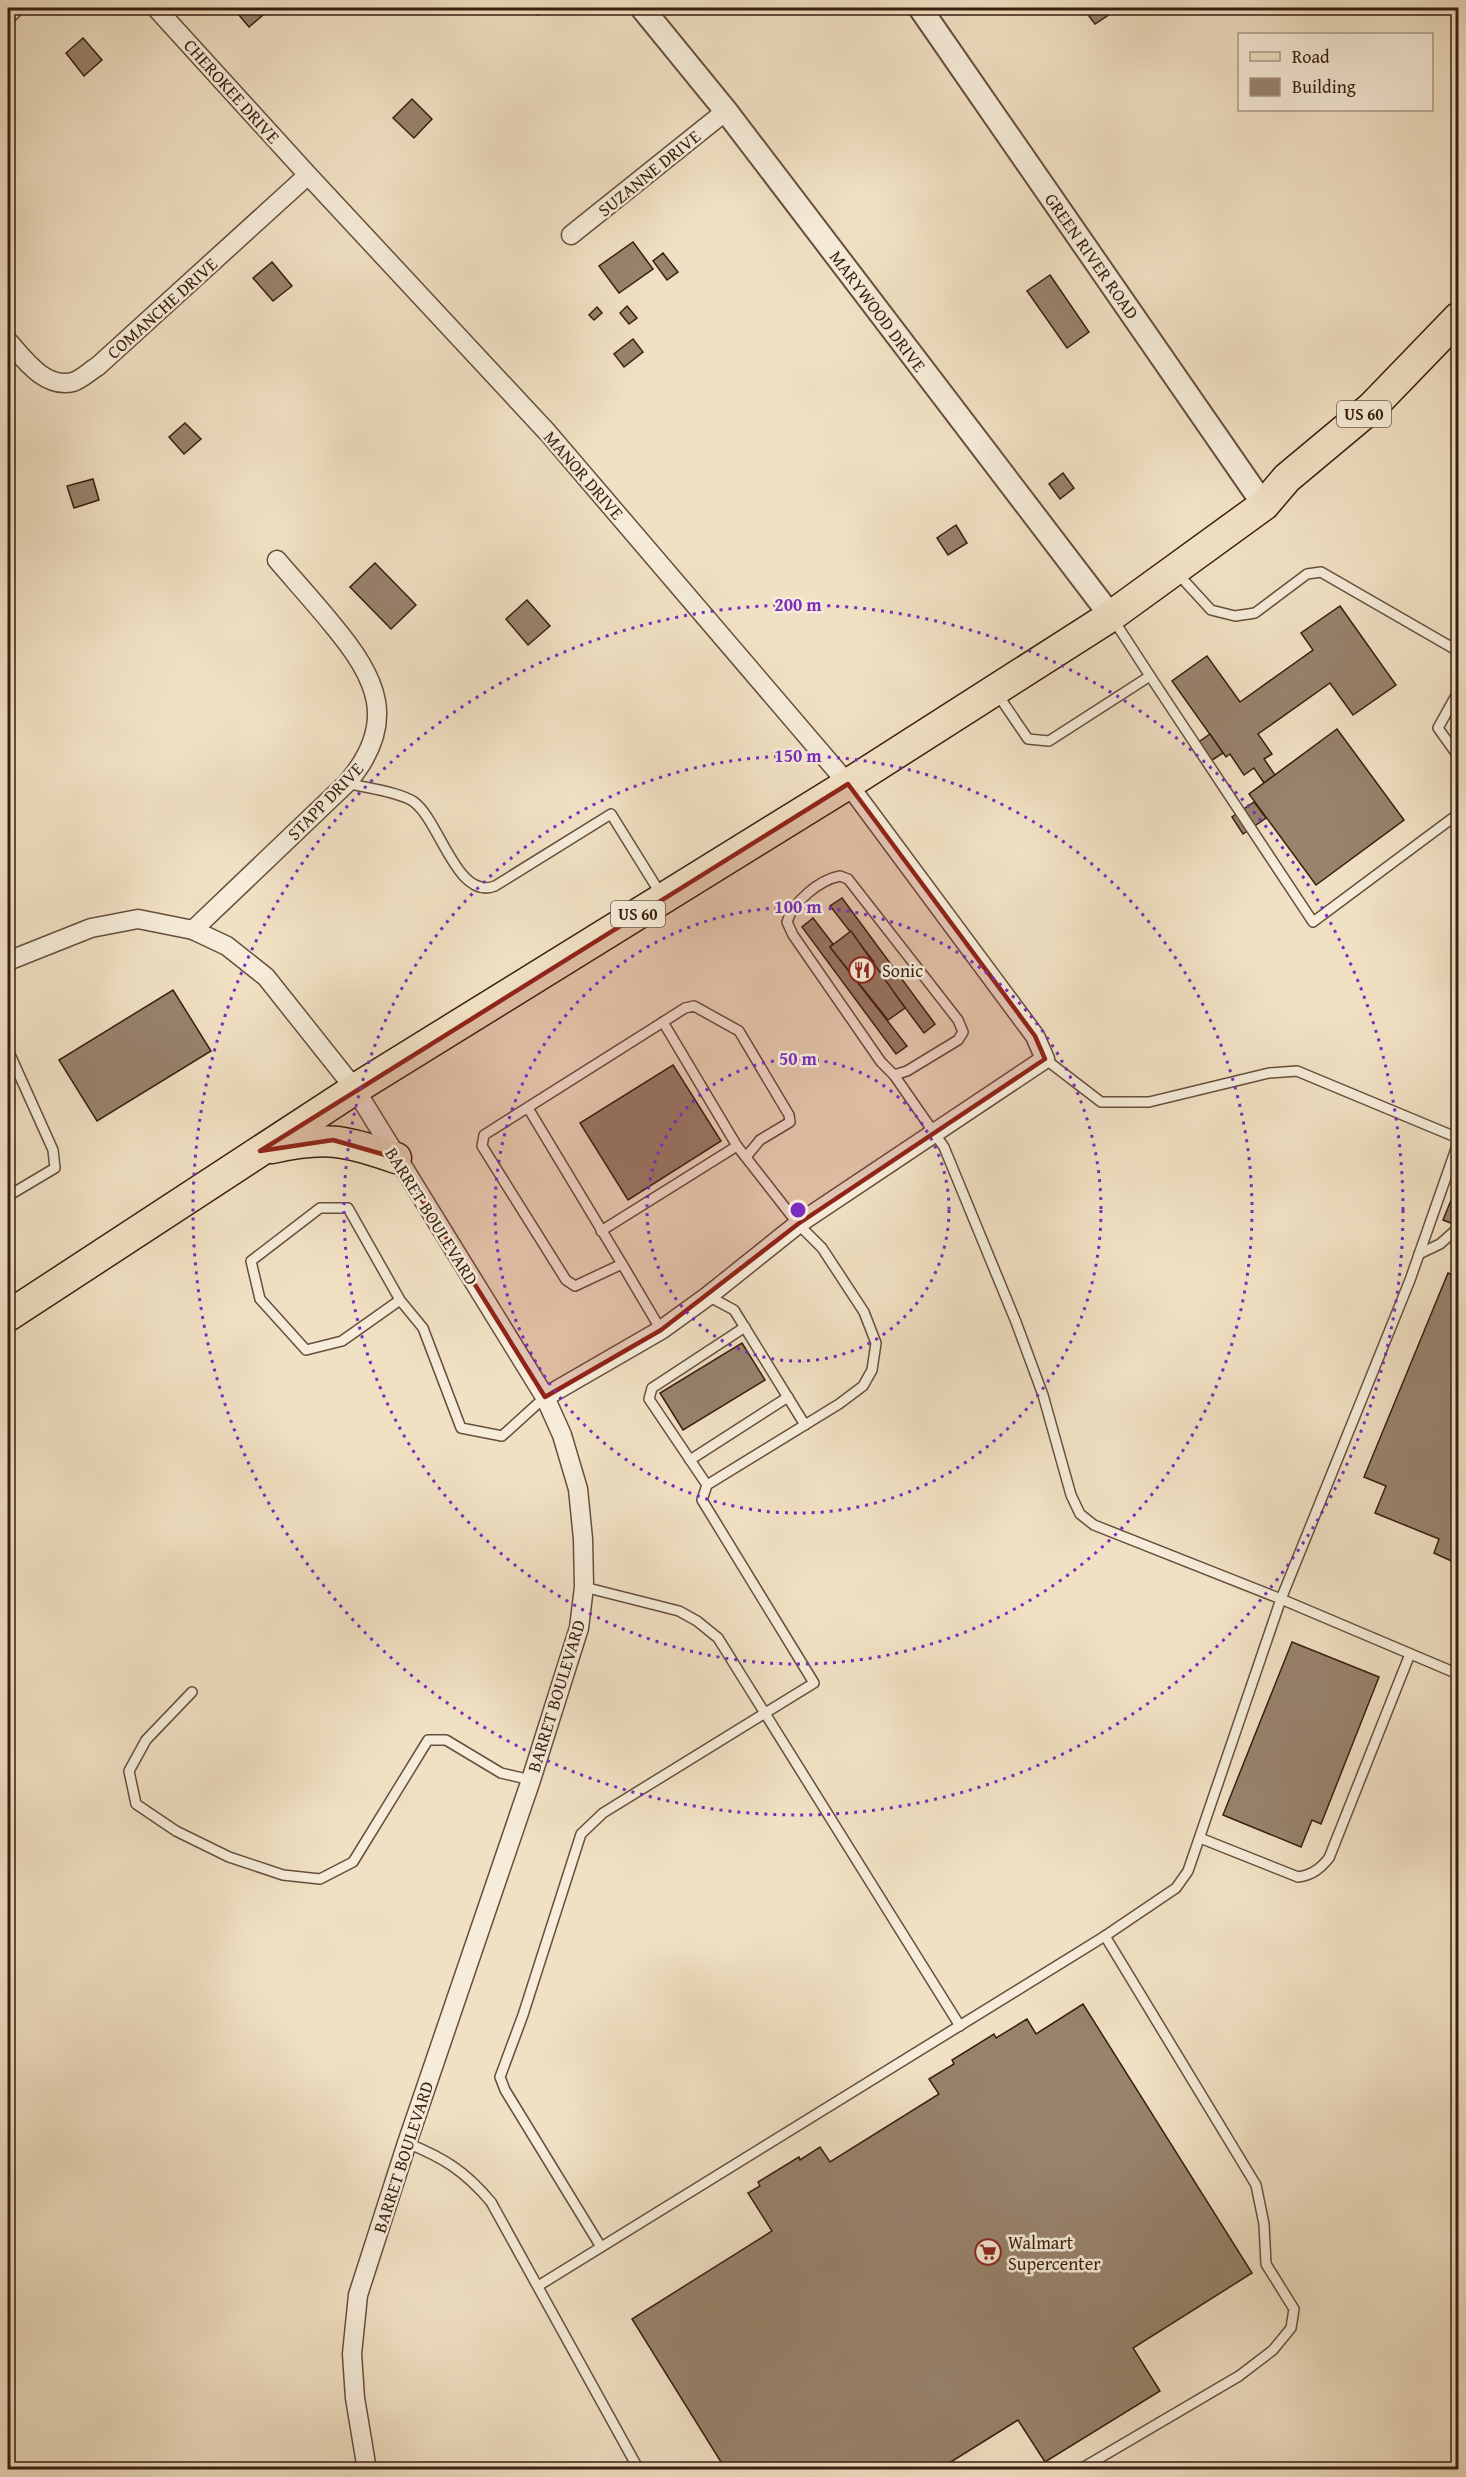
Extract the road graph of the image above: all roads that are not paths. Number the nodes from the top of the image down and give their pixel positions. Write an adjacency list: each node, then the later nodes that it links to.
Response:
1 (14, 8): 5 (street)
2 (156, 8): 7 (street, CHEROKEE DRIVE)
3 (642, 8): 6 (street, MARYWOOD DRIVE)
4 (920, 8): 11 (street, GREEN RIVER ROAD)
5 (8, 14)
6 (726, 111): 8 (street, SUZANNE DRIVE); 14 (street, MARYWOOD DRIVE)
7 (308, 175): 10 (street, COMANCHE DRIVE); 21 (street, MANOR DRIVE)
8 (571, 235)
9 (1458, 318): 11 (main road, US 60)
10 (8, 341)
11 (1264, 505): 13 (main road, US 60)
12 (277, 560): 20 (street, STAPP DRIVE)
13 (1174, 570): 14 (main road, US 60); 15 (lane)
14 (1111, 616): 16 (lane); 17 (main road, US 60)
15 (1458, 651)
16 (1150, 676): 17 (lane); 22 (lane)
17 (995, 690): 21 (main road, US 60)
18 (1458, 692): 19 (lane)
19 (1458, 756)
20 (347, 783): 23 (lane); 24 (street, STAPP DRIVE)
21 (848, 784): 23 (main road, US 60); 28 (street, MANOR DRIVE)
22 (1458, 814)
23 (664, 898): 30 (main road, US 60)
24 (193, 930): 25 (street, BARRET BOULEVARD); 30 (street, BARRET BOULEVARD)
25 (8, 961)
26 (663, 1022): 31 (lane); 35 (lane); 37 (lane)
27 (8, 1050): 39 (lane)
28 (1045, 1059): 32 (street); 33 (lane)
29 (894, 1075): 29 (lane); 32 (lane)
30 (355, 1089): 36 (main road, US 60); 38 (street, BARRET BOULEVARD)
31 (528, 1108): 42 (lane); 44 (lane)
32 (935, 1132): 40 (street); 56 (lane)
33 (1458, 1138)
34 (1458, 1143): 43 (lane)
35 (737, 1146): 37 (lane); 42 (lane)
36 (260, 1151): 38 (main road); 47 (main road, US 60)
37 (746, 1157): 40 (lane)
38 (396, 1158): 51 (street, BARRET BOULEVARD)
39 (8, 1196)
40 (798, 1224): 45 (street); 52 (lane)
41 (1458, 1228): 43 (lane)
42 (601, 1231): 44 (lane)
43 (1419, 1254): 56 (lane)
44 (622, 1264): 49 (lane)
45 (708, 1296): 48 (lane); 49 (street)
46 (400, 1300): 46 (lane); 51 (lane)
47 (8, 1316)
48 (745, 1327): 50 (lane); 53 (lane)
49 (661, 1330): 51 (street)
50 (788, 1396): 52 (lane); 53 (lane)
51 (544, 1397): 55 (street, BARRET BOULEVARD)
52 (805, 1425): 54 (lane)
53 (690, 1460): 54 (lane)
54 (707, 1485): 60 (lane)
55 (584, 1587): 60 (lane); 61 (street, BARRET BOULEVARD)
56 (1281, 1599): 57 (lane); 62 (lane)
57 (1410, 1654): 58 (lane); 62 (lane)
58 (1458, 1674)
59 (192, 1692): 61 (lane)
60 (765, 1713): 64 (lane); 66 (lane)
61 (531, 1780): 65 (street, BARRET BOULEVARD)
62 (1200, 1838): 63 (lane)
63 (1105, 1936): 64 (lane); 70 (lane)
64 (960, 2026): 66 (lane)
65 (407, 2143): 67 (lane); 68 (street, BARRET BOULEVARD)
66 (601, 2247): 67 (lane)
67 (538, 2286): 69 (lane)
68 (367, 2469)
69 (639, 2469)
70 (1079, 2469)

